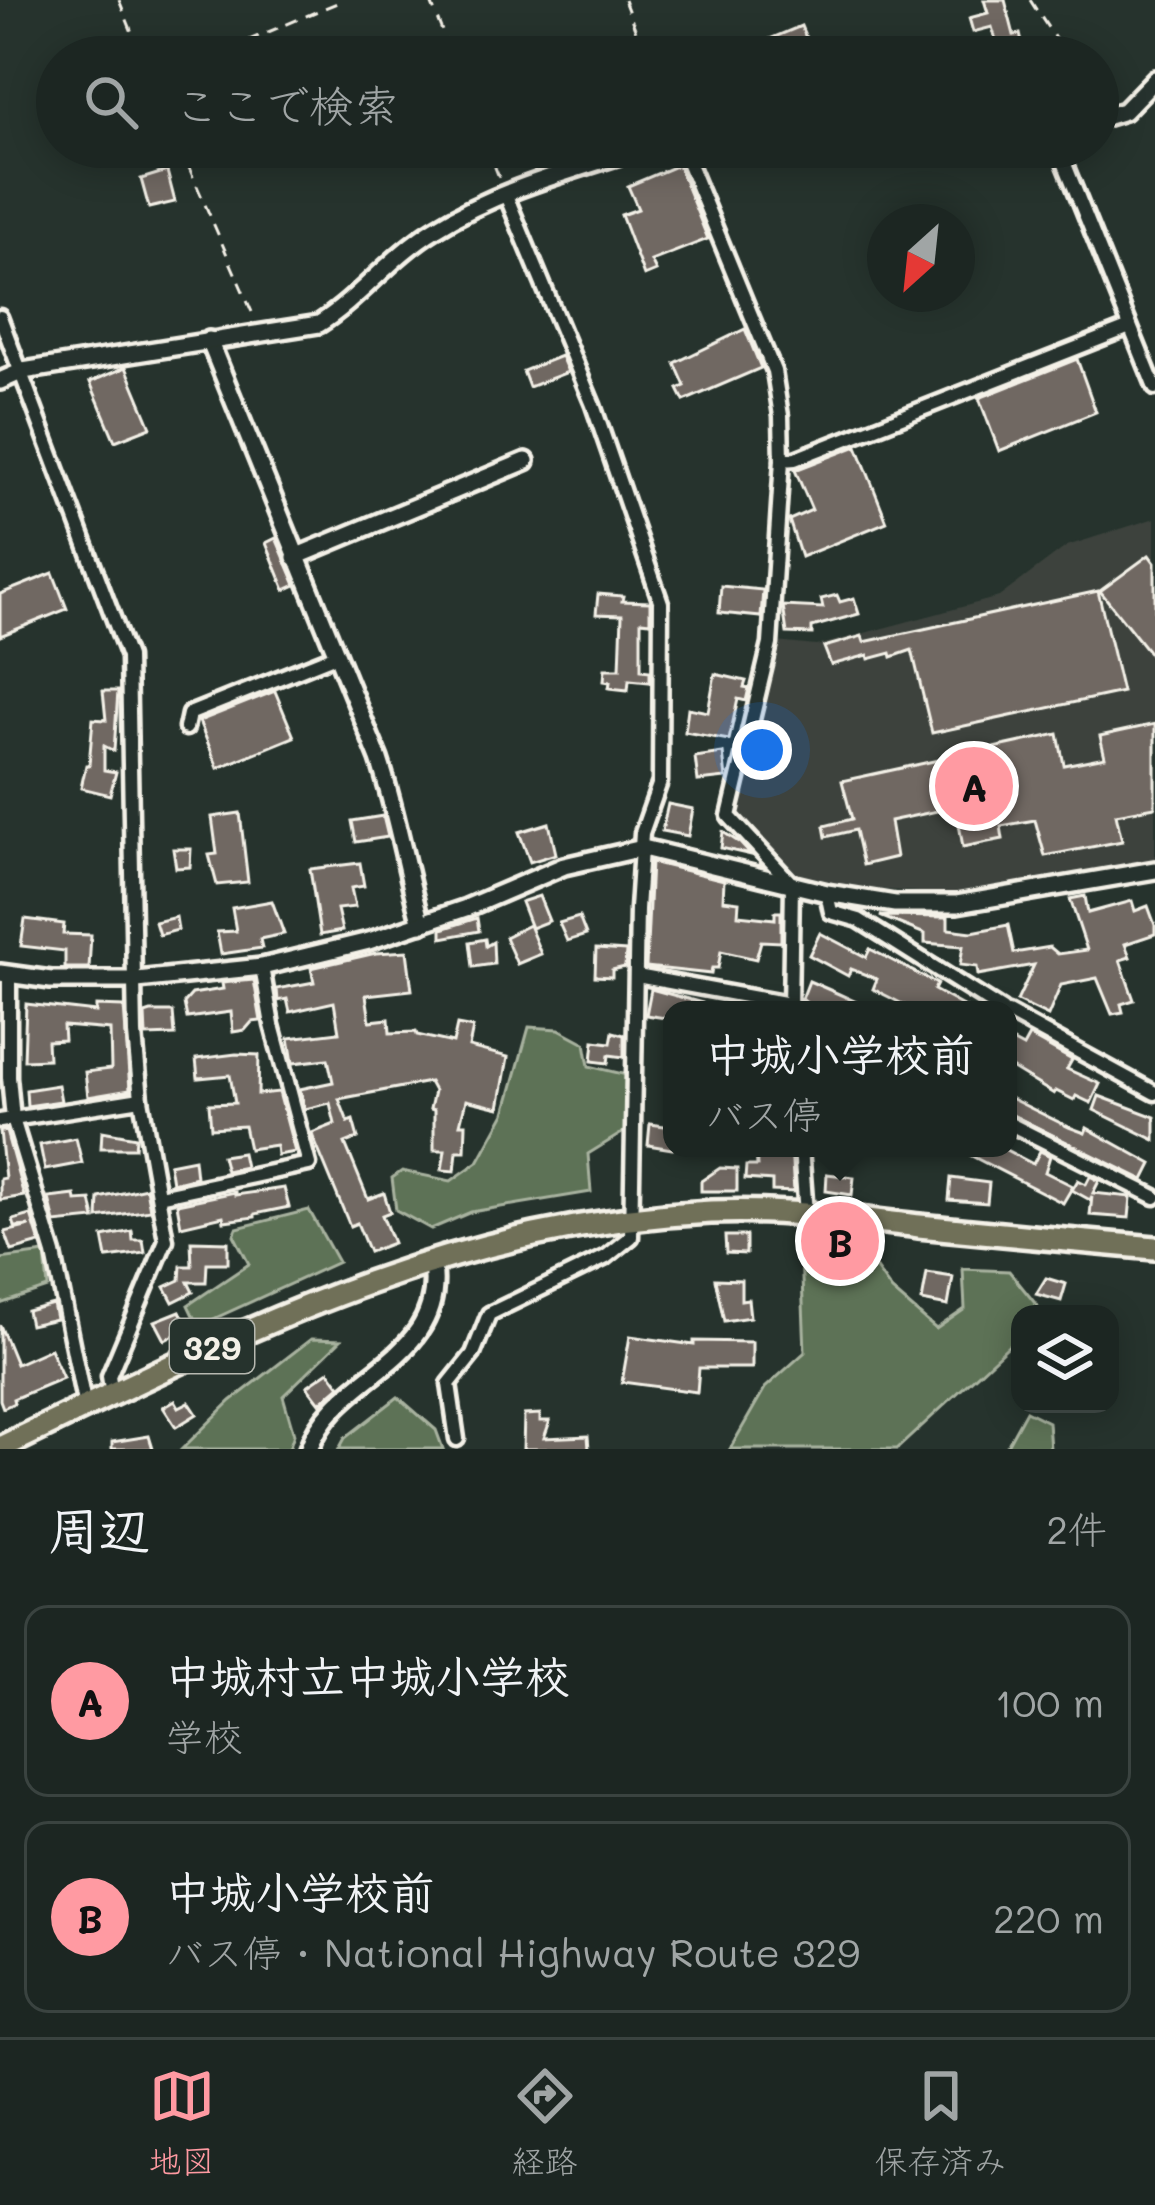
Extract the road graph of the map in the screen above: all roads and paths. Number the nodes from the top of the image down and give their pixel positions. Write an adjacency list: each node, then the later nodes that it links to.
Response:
1 (119, 0): 6 (path)
2 (344, 0): 7 (path)
3 (430, 0): 8 (path)
4 (624, 0): 9 (path)
5 (1030, 0): 10 (path)
6 (134, 36)
7 (259, 36)
8 (444, 36)
9 (638, 36)
10 (1053, 36)
11 (1155, 79): 12 (street)
12 (1119, 112)
13 (189, 168): 21 (path)
14 (495, 168): 18 (path)
15 (581, 168): 18 (street)
16 (691, 168): 26 (street)
17 (1066, 168): 20 (street)
18 (505, 193): 21 (street); 31 (street)
19 (0, 317): 23 (street)
20 (1130, 327): 25 (street); 26 (street)
21 (260, 332): 22 (street)
22 (209, 340): 23 (street); 28 (street)
23 (23, 371): 24 (street); 39 (street)
24 (0, 381)
25 (1155, 388)
26 (782, 460): 33 (street)
27 (526, 461): 28 (street)
28 (295, 557): 29 (street)
29 (336, 655): 30 (street); 35 (street)
30 (186, 728)
31 (643, 848): 33 (street); 35 (street); 38 (street)
32 (1155, 870): 34 (street)
33 (792, 884): 34 (street); 41 (street)
34 (827, 892): 42 (street)
35 (421, 924): 36 (street)
36 (262, 967): 39 (street); 49 (street)
37 (4, 973): 39 (street); 46 (street)
38 (637, 976): 40 (street); 52 (street)
39 (137, 980): 45 (street)
40 (759, 1001)
41 (793, 1001)
42 (988, 1001)
43 (1017, 1018): 44 (street)
44 (1155, 1093)
45 (140, 1099): 46 (street); 49 (street)
46 (6, 1120): 56 (street)
47 (1017, 1128): 50 (street)
48 (802, 1157): 51 (street)
49 (159, 1196): 55 (street)
50 (1155, 1197)
51 (806, 1214): 52 (highway, 329); 53 (highway, 329)
52 (633, 1217): 54 (highway, 329); 57 (street)
53 (1155, 1248)
54 (432, 1261): 55 (highway, 329); 59 (main road)
55 (112, 1394): 56 (highway, 329)
56 (85, 1407): 58 (highway, 329)
57 (457, 1439)
58 (0, 1448)
59 (309, 1449)

